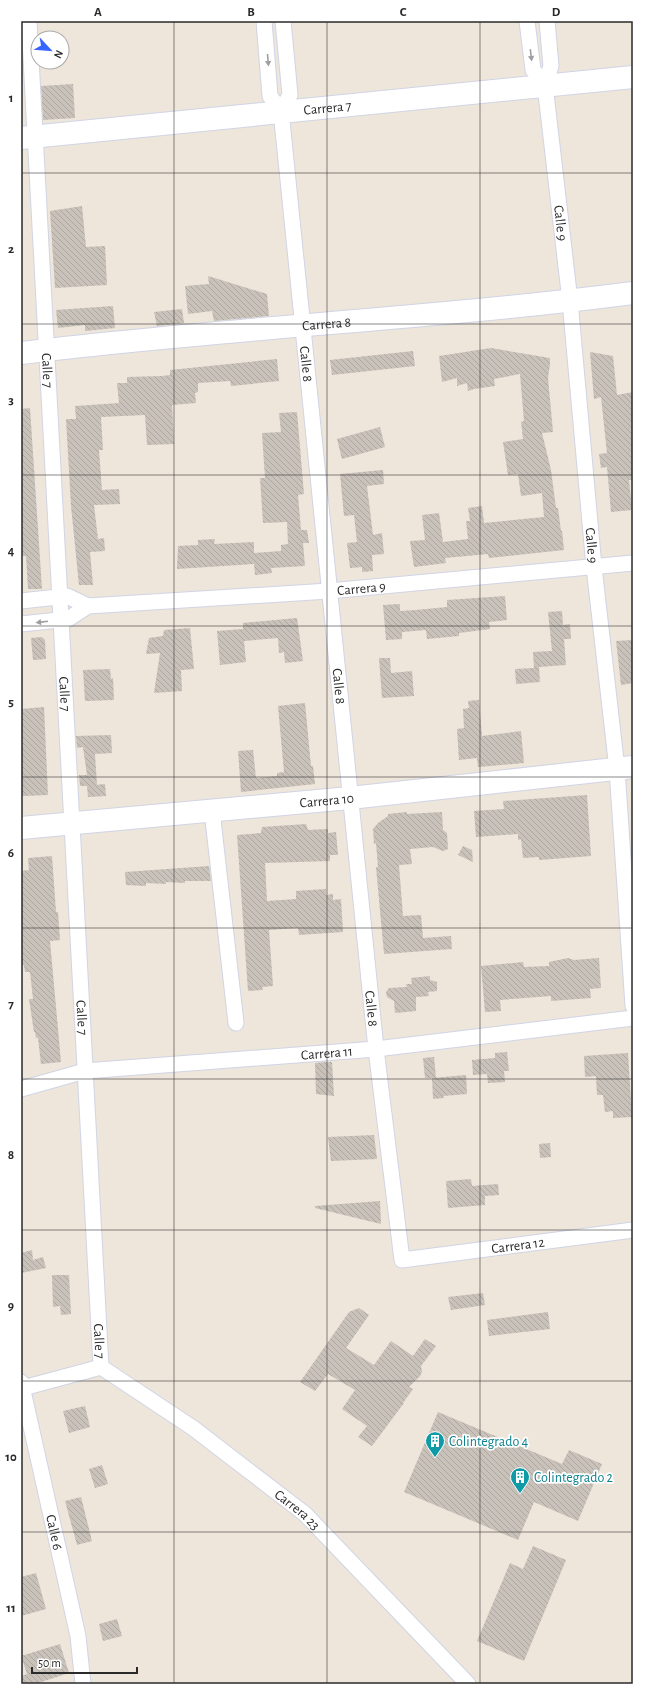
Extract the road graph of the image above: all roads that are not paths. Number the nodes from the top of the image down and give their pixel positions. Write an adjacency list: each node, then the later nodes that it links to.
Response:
1 (29, 21): 9 (street, Calle 7)
2 (264, 21): 8 (street, one-way to 8)
3 (283, 21): 8 (street, Calle 8)
4 (527, 21): 7 (street, one-way to 7)
5 (547, 21): 7 (street, Calle 9)
6 (633, 77): 7 (street, Carrera 7)
7 (545, 85): 8 (street, Carrera 7); 11 (street, Calle 9)
8 (282, 111): 9 (street, Carrera 7); 12 (street, Calle 8)
9 (28, 137): 13 (street, Calle 7)
10 (633, 293): 11 (street, Carrera 8)
11 (570, 301): 12 (street, Carrera 8); 16 (street, Calle 9)
12 (304, 325): 13 (street, Carrera 8); 17 (street, Calle 8)
13 (47, 350): 14 (street, Carrera 8); 18 (street, Calle 7)
14 (21, 353)
15 (633, 563): 16 (street, Carrera 9)
16 (594, 567): 17 (street, Carrera 9); 23 (street, Calle 9)
17 (329, 591): 20 (street, Carrera 9); 24 (street, Calle 8)
18 (60, 597): 19 (street, Carrera 9); 20 (street, Carrera 9); 21 (street, Calle 7)
19 (21, 601)
20 (88, 606): 21 (street, Carrera 9)
21 (61, 620): 22 (street, Carrera 9, one-way to 22); 26 (street, Calle 7)
22 (21, 624)
23 (625, 768): 24 (street, Carrera 10); 28 (street, Calle 9)
24 (350, 798): 25 (street, Carrera 10); 31 (street, Calle 8)
25 (212, 811): 26 (street, Carrera 10); 30 (street)
26 (72, 823): 27 (street, Carrera 10); 32 (street, Calle 7)
27 (21, 828)
28 (633, 1006)
29 (633, 1018): 31 (street, Carrera 11)
30 (236, 1023)
31 (376, 1049): 32 (street, Carrera 11); 35 (street, Calle 8)
32 (85, 1071): 33 (street, Carrera 11); 36 (street, Calle 7)
33 (21, 1089)
34 (633, 1230): 35 (street, Carrera 12)
35 (402, 1260)
36 (101, 1367): 37 (street); 39 (street, Carrera 23)
37 (22, 1385): 38 (street, Calle 6)
38 (83, 1684)
39 (468, 1684)

